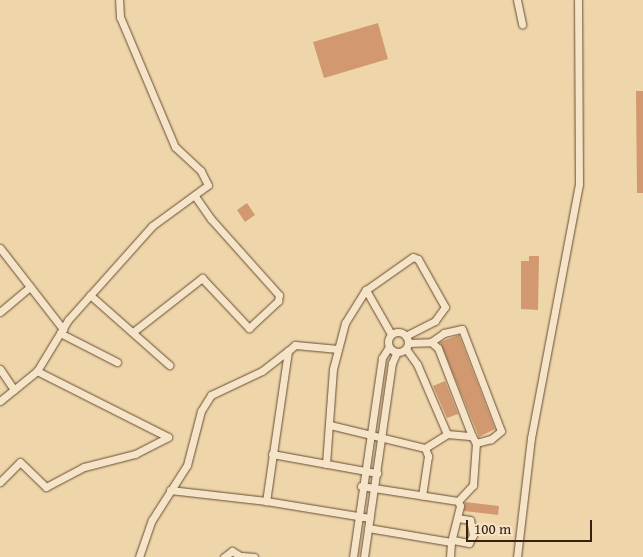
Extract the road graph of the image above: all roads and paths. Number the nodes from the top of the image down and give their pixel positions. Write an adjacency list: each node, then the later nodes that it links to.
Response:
1 (119, 0): 5 (street)
2 (518, 0): 4 (street)
3 (578, 0): 56 (street)
4 (522, 24)
5 (194, 195): 9 (street); 12 (street)
6 (0, 248): 7 (street)
7 (30, 287): 10 (street); 11 (street)
8 (366, 290): 13 (street); 15 (street); 17 (street)
9 (90, 295): 11 (street); 12 (street)
10 (0, 312)
11 (62, 331): 20 (street); 23 (street)
12 (133, 332): 21 (street)
13 (391, 334): 15 (street); 16 (street)
14 (431, 342): 15 (street); 29 (street); 31 (street)
15 (407, 343): 19 (street); 27 (street)
16 (389, 347): 19 (street); 28 (street)
17 (338, 349): 18 (street); 26 (street)
18 (288, 351): 33 (street); 40 (street)
19 (397, 352): 30 (street)
20 (118, 362)
21 (169, 365)
22 (0, 369): 24 (street)
23 (37, 371): 24 (street); 37 (street)
24 (14, 390): 25 (street)
25 (0, 401)
26 (330, 425): 28 (street); 34 (street)
27 (447, 434): 29 (street); 32 (street)
28 (369, 435): 30 (street); 35 (street)
29 (472, 436): 31 (street)
30 (382, 437): 32 (street); 36 (street)
31 (476, 443): 43 (street)
32 (425, 448): 41 (street)
33 (272, 454): 34 (street); 42 (street)
34 (326, 464): 35 (street)
35 (366, 469): 36 (street); 38 (street)
36 (377, 473): 39 (street)
37 (0, 482)
38 (360, 486): 39 (street); 44 (street)
39 (374, 489): 41 (street); 45 (street)
40 (170, 490): 42 (street); 50 (street)
41 (422, 496): 43 (street)
42 (266, 501): 44 (street)
43 (458, 501): 46 (street)
44 (358, 516): 45 (street); 53 (street)
45 (370, 518): 47 (street)
46 (458, 518): 48 (street); 48 (street)
47 (368, 528): 48 (street); 54 (street)
48 (452, 541): 55 (street)
49 (242, 556): 51 (street); 52 (street)
50 (138, 557)
51 (224, 557)
52 (254, 557)
53 (353, 557)
54 (364, 557)
55 (450, 557)
56 (517, 557)

